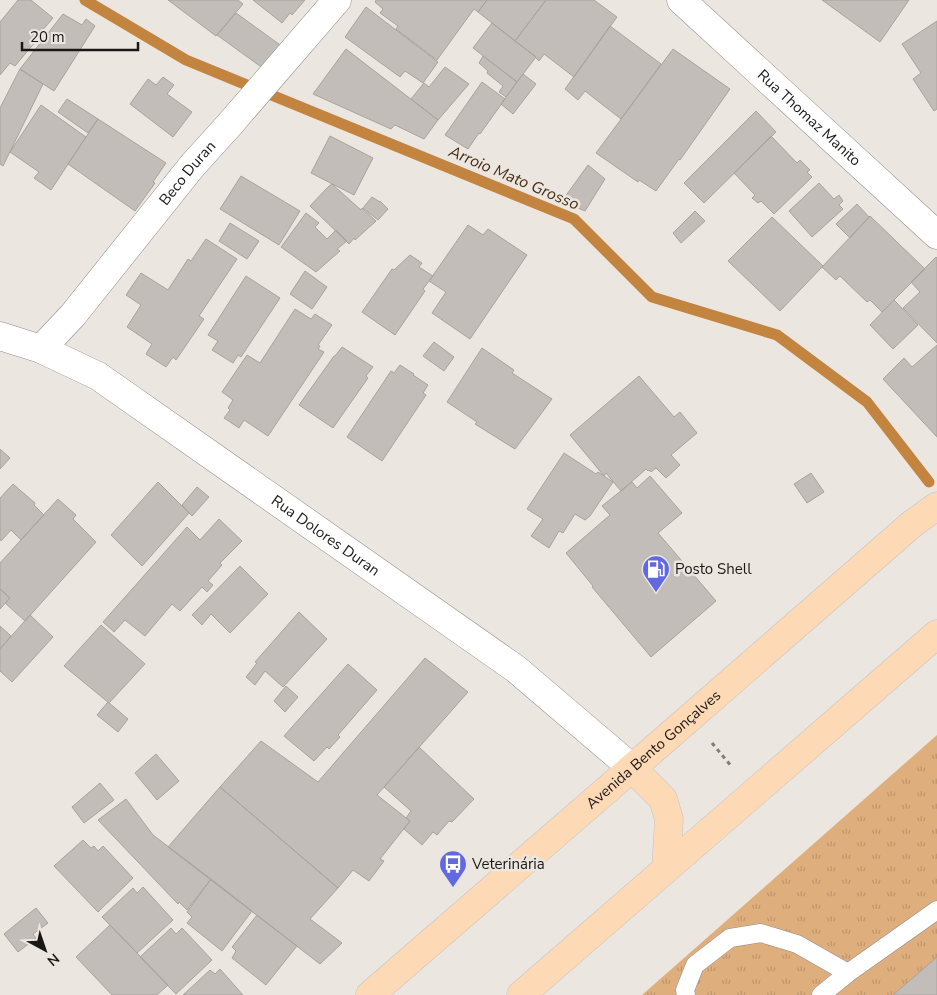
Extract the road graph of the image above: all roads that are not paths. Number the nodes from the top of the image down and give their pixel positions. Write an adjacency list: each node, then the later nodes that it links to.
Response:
1 (337, 0): 5 (street, Beco Duran)
2 (681, 0): 3 (street, Rua Thomaz Manito)
3 (937, 235)
4 (0, 336): 5 (street, Rua Dolores Duran)
5 (40, 349): 8 (street, Rua Dolores Duran)
6 (937, 506): 8 (main road, Avenida Bento Gonçalves)
7 (937, 634): 9 (main road)
8 (632, 768): 9 (main road); 12 (main road, Avenida Bento Gonçalves)
9 (666, 869): 13 (main road)
10 (937, 910): 11 (lane)
11 (848, 973): 14 (lane); 15 (lane)
12 (370, 995)
13 (521, 995)
14 (686, 995)
15 (820, 995)

